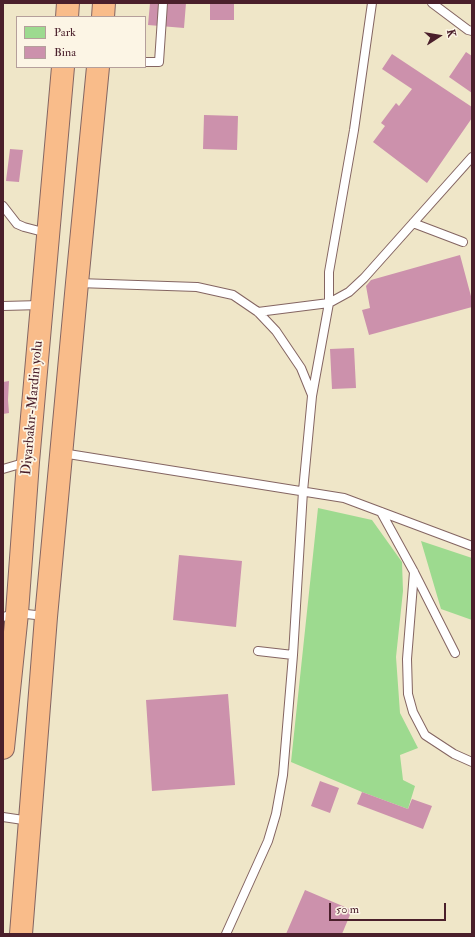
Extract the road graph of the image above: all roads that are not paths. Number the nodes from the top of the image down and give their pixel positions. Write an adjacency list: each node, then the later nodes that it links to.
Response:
1 (68, 3): 6 (highway)
2 (104, 3): 7 (highway)
3 (163, 3): 9 (lane)
4 (372, 3): 18 (lane)
5 (432, 3): 8 (lane)
6 (67, 16)
7 (103, 16)
8 (472, 31)
9 (146, 62)
10 (63, 68): 15 (highway, Diyarbakır-Mardin yolu)
11 (98, 68): 17 (highway)
12 (472, 157): 14 (lane)
13 (3, 206): 15 (lane)
14 (412, 223): 16 (lane); 18 (lane)
15 (48, 233): 19 (highway, Diyarbakır-Mardin yolu)
16 (463, 242)
17 (76, 283): 21 (lane); 23 (highway)
18 (329, 303): 21 (lane); 22 (lane)
19 (42, 305): 20 (lane); 24 (highway, Diyarbakır-Mardin yolu)
20 (3, 306)
21 (258, 312): 22 (lane)
22 (312, 396): 26 (lane)
23 (61, 453): 26 (lane); 31 (highway)
24 (28, 462): 25 (lane); 30 (highway, Diyarbakır-Mardin yolu)
25 (3, 469)
26 (303, 491): 27 (lane); 34 (lane)
27 (381, 512): 28 (lane); 29 (lane)
28 (472, 546)
29 (414, 572): 33 (lane); 36 (lane)
30 (10, 615): 31 (lane); 35 (highway, Diyarbakır-Mardin yolu)
31 (46, 617): 38 (highway)
32 (258, 651): 34 (lane)
33 (455, 653)
34 (293, 655): 40 (lane)
35 (3, 748)
36 (472, 762)
37 (3, 817): 38 (lane)
38 (30, 821): 39 (highway)
39 (22, 934)
40 (226, 934)

